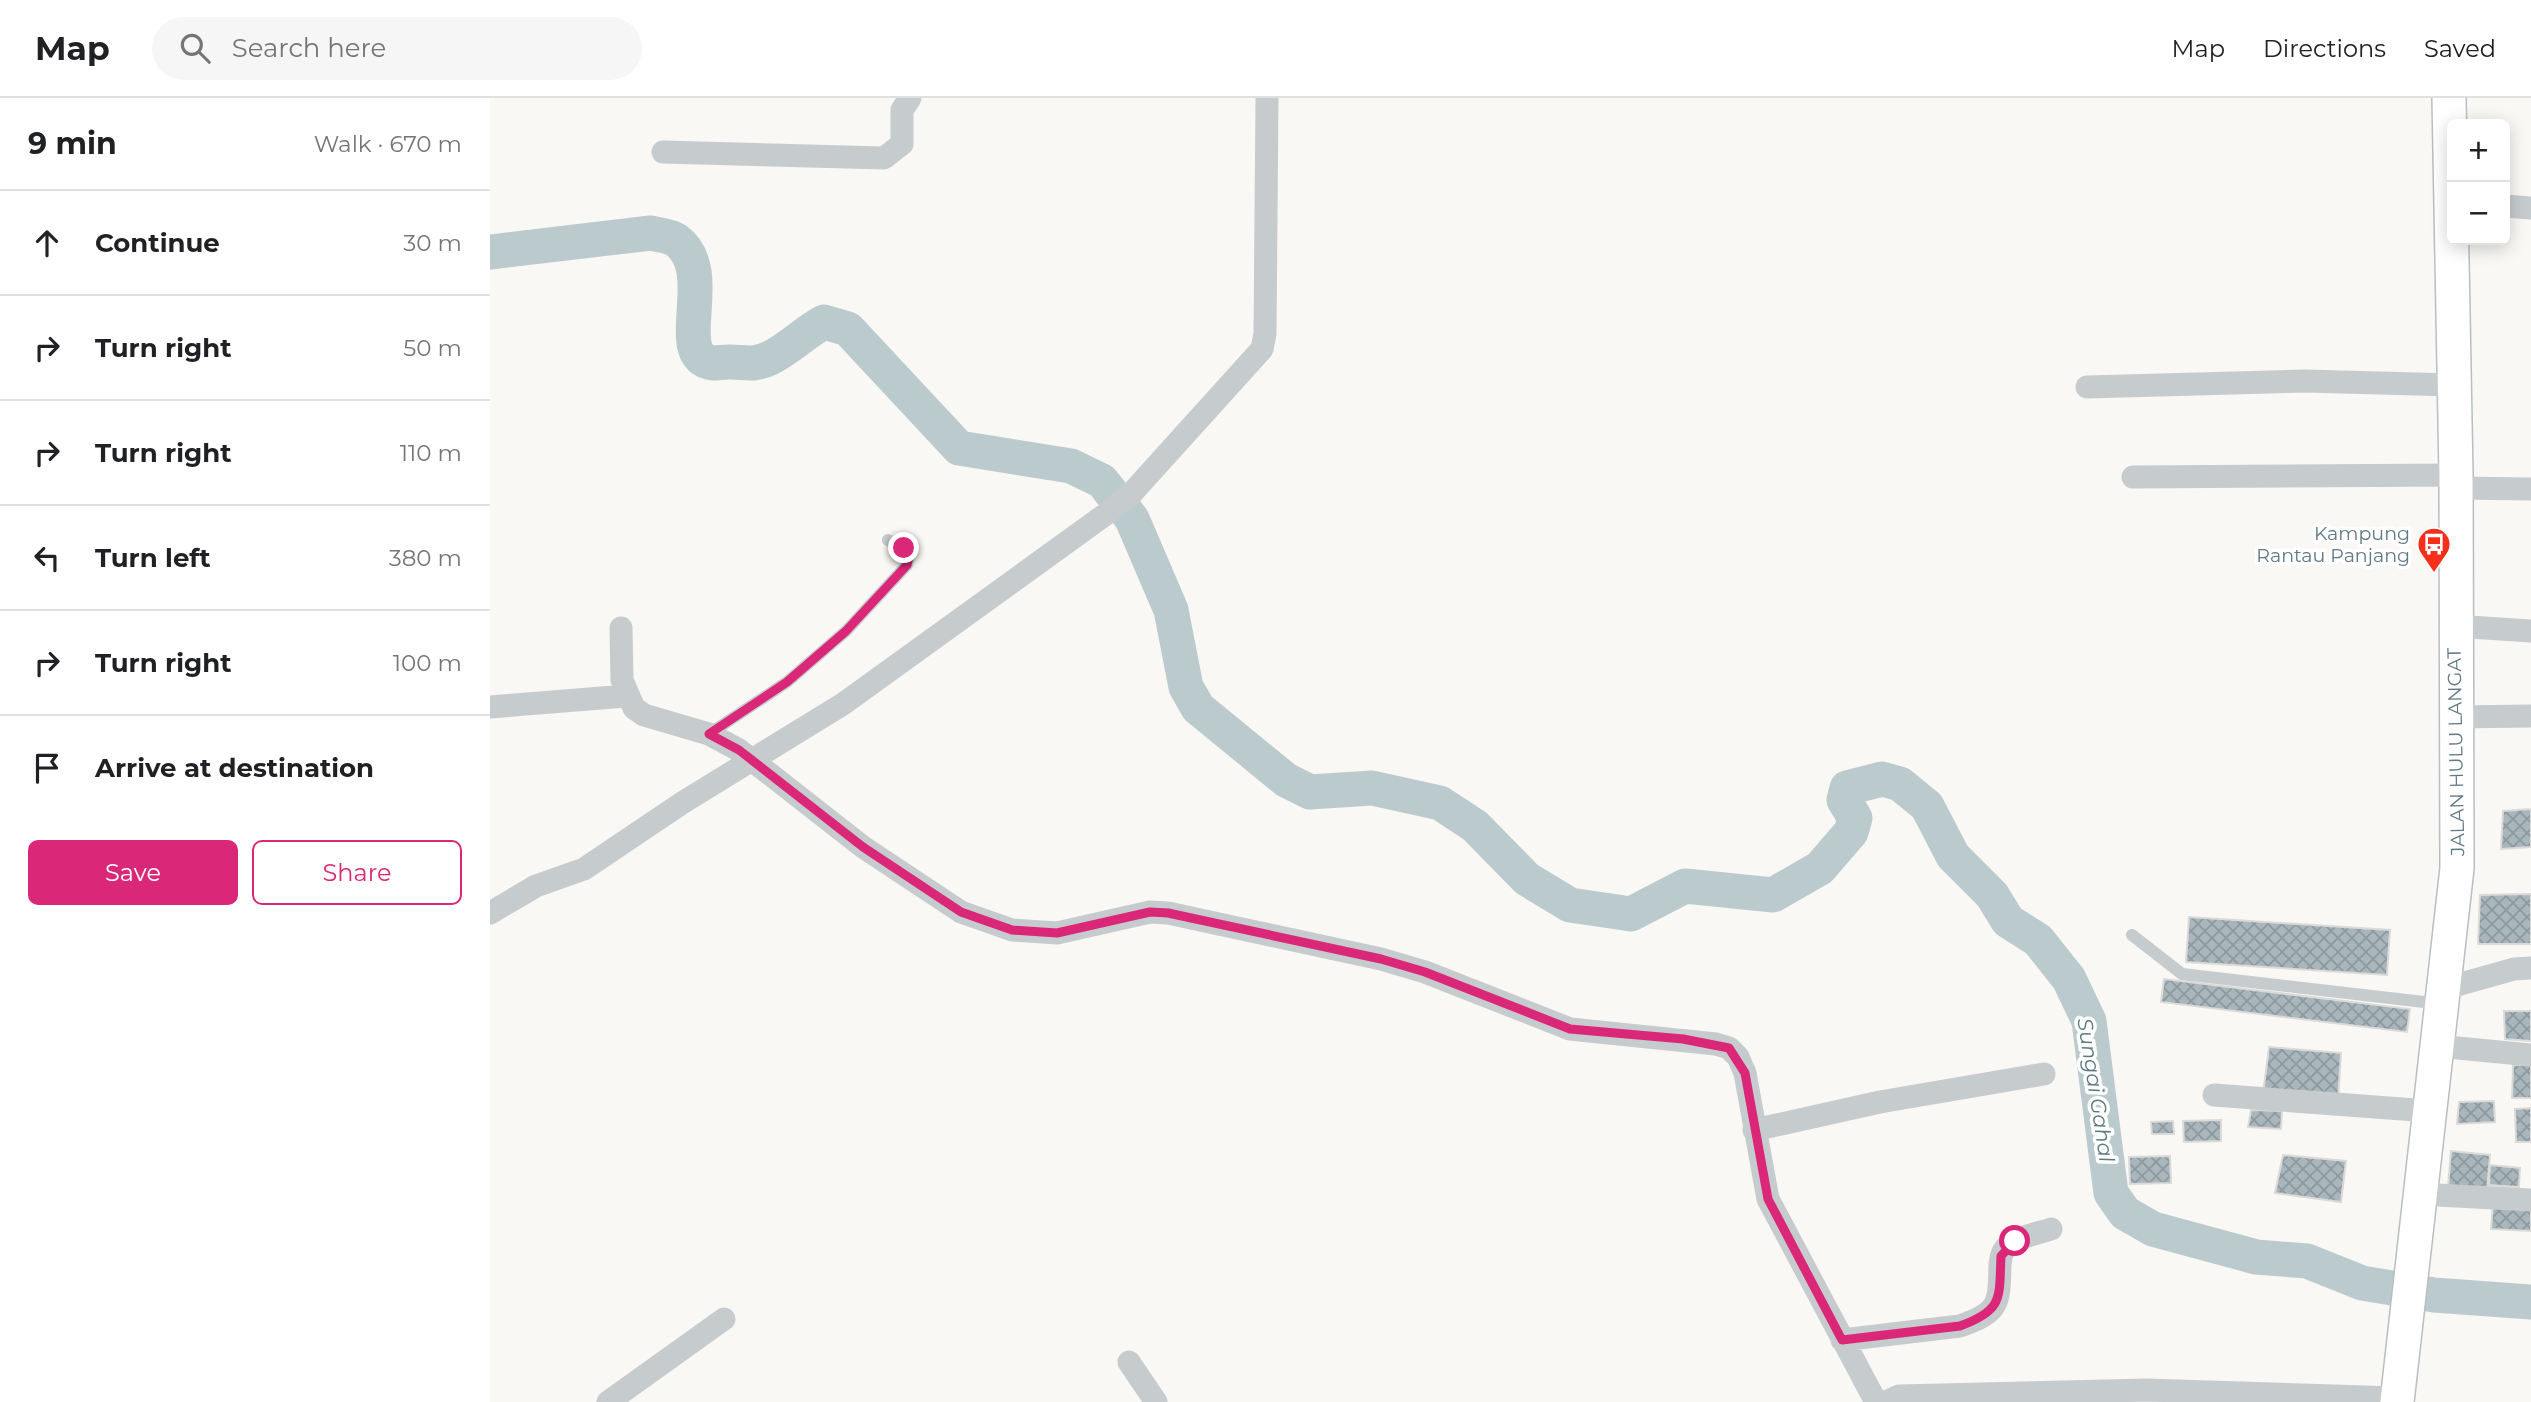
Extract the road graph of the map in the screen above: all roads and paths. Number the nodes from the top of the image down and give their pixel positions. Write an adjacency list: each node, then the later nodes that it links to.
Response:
1 (910, 98): 4 (street)
2 (1267, 98): 23 (street)
3 (2449, 98): 5 (street, JALAN HULU LANGAT)
4 (663, 152)
5 (2451, 182)
6 (2510, 206): 7 (street)
7 (2531, 208)
8 (2452, 245): 9 (street, JALAN HULU LANGAT)
9 (2454, 385): 10 (street); 12 (street, JALAN HULU LANGAT)
10 (2087, 387)
11 (2133, 477): 12 (street)
12 (2456, 481): 13 (street); 15 (street, JALAN HULU LANGAT)
13 (2531, 489)
14 (888, 540): 22 (lane)
15 (2454, 626): 17 (street); 21 (street, JALAN HULU LANGAT)
16 (621, 628): 18 (street)
17 (2531, 631)
18 (626, 696): 19 (street); 22 (street)
19 (490, 707)
20 (2531, 716): 21 (street)
21 (2455, 717): 27 (street, JALAN HULU LANGAT)
22 (709, 734): 23 (street)
23 (752, 760): 24 (street); 33 (street)
24 (490, 913)
25 (2132, 935): 27 (lane)
26 (2531, 968): 27 (street)
27 (2442, 996): 28 (street, JALAN HULU LANGAT)
28 (2437, 1046): 29 (street); 32 (street, JALAN HULU LANGAT)
29 (2531, 1055)
30 (2044, 1074): 33 (street)
31 (2214, 1095): 32 (street)
32 (2429, 1111): 34 (street, JALAN HULU LANGAT)
33 (1754, 1130): 38 (street)
34 (2419, 1194): 35 (street); 40 (street, JALAN HULU LANGAT)
35 (2531, 1200)
36 (2051, 1229): 38 (street)
37 (724, 1319): 41 (street)
38 (1842, 1340): 43 (street)
39 (1129, 1362): 42 (street)
40 (2397, 1400): 44 (street)
41 (608, 1402)
42 (1156, 1402)
43 (1876, 1402)
44 (1886, 1402)

